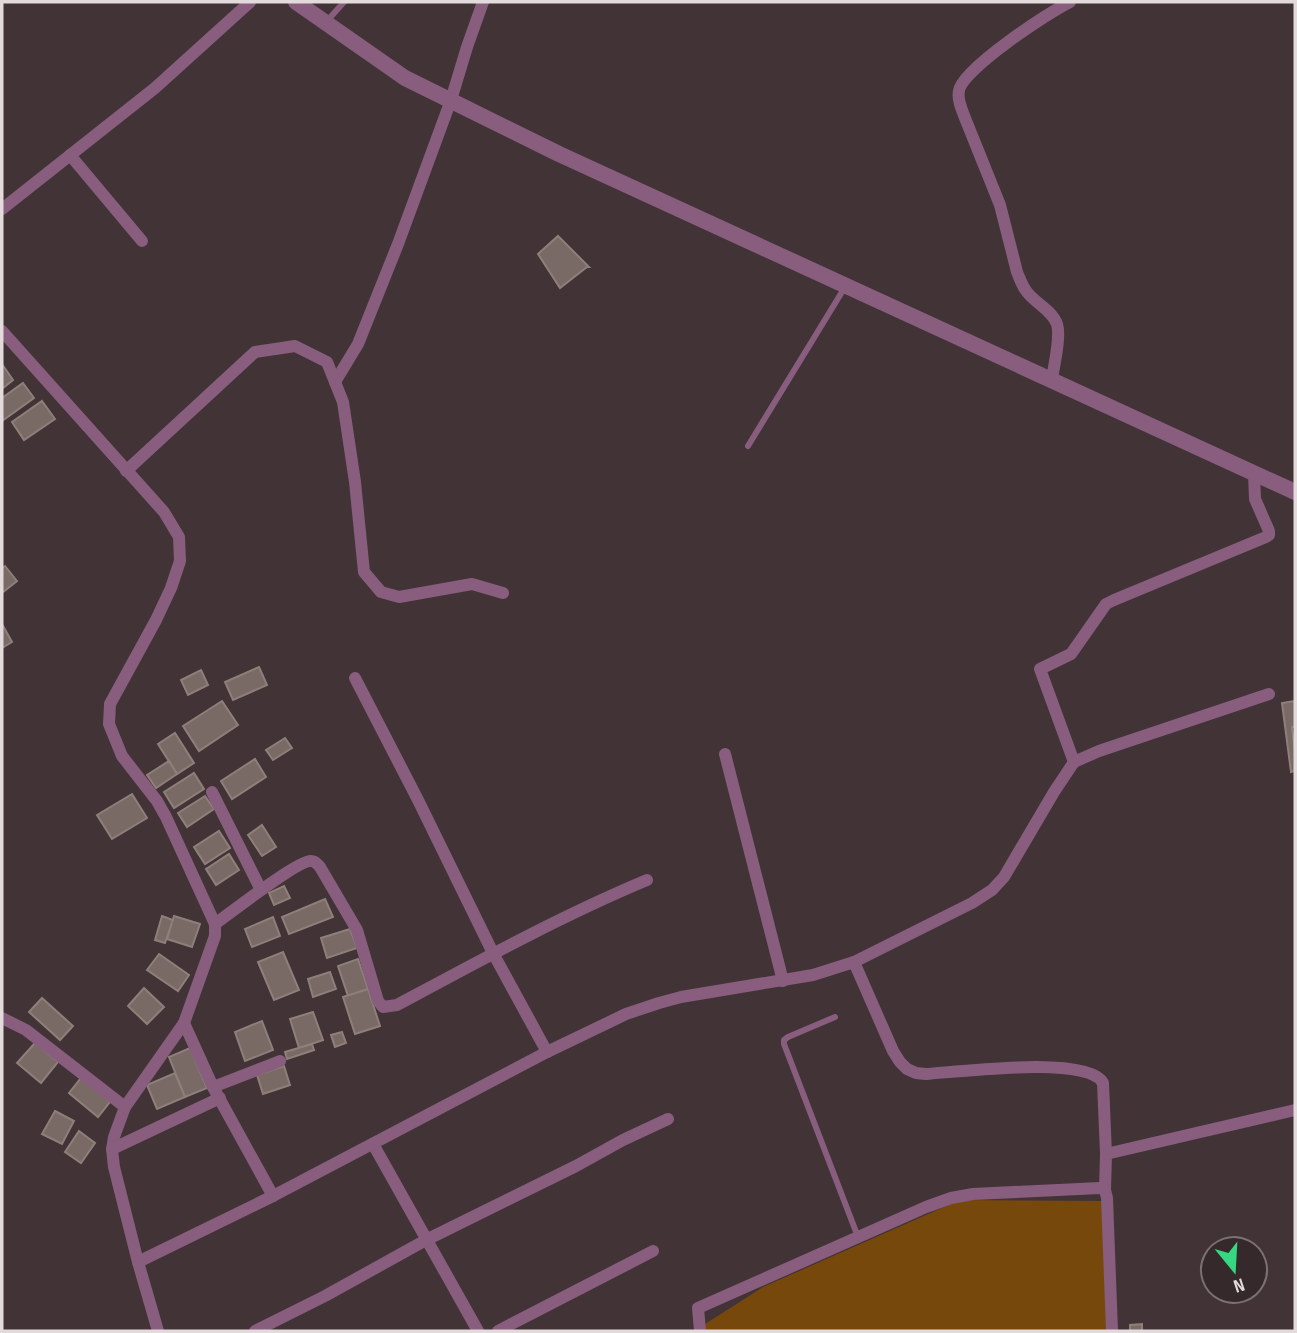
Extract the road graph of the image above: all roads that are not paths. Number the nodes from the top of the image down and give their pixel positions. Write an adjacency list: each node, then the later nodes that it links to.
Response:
1 (250, 2): 8 (street)
2 (296, 2): 6 (street)
3 (344, 2): 6 (lane)
4 (483, 2): 7 (street)
5 (1070, 2): 13 (street)
6 (326, 22): 7 (street)
7 (451, 100): 11 (street); 14 (street)
8 (70, 155): 9 (street); 10 (street)
9 (2, 209)
10 (142, 242)
11 (846, 285): 13 (street); 15 (lane)
12 (2, 331): 16 (street)
13 (1052, 379): 17 (street)
14 (335, 382): 16 (street); 19 (street)
15 (748, 446)
16 (126, 471): 27 (street)
17 (1254, 474): 18 (street); 23 (street)
18 (1295, 492)
19 (503, 593)
20 (355, 678): 28 (street)
21 (1269, 694): 23 (street)
22 (725, 754): 30 (street)
23 (1074, 762): 29 (street)
24 (212, 792): 26 (street)
25 (648, 880): 28 (street)
26 (261, 890): 27 (street); 28 (street)
27 (215, 924): 33 (street)
28 (493, 953): 34 (street)
29 (854, 962): 30 (street); 42 (street)
30 (783, 981): 34 (street)
31 (835, 1017): 45 (lane)
32 (2, 1018): 37 (street)
33 (184, 1023): 36 (street); 37 (street)
34 (547, 1052): 40 (street)
35 (281, 1061): 36 (street)
36 (216, 1092): 41 (street); 44 (street)
37 (125, 1107): 41 (street)
38 (1295, 1110): 42 (street)
39 (668, 1119): 46 (street)
40 (373, 1144): 44 (street); 46 (street)
41 (112, 1149): 48 (street)
42 (1106, 1154): 43 (street)
43 (1105, 1190): 45 (street); 54 (street)
44 (273, 1196): 48 (street)
45 (858, 1237): 53 (street)
46 (426, 1240): 50 (street); 51 (street)
47 (653, 1251): 52 (street)
48 (138, 1262): 49 (street)
49 (158, 1331)
50 (255, 1331)
51 (478, 1331)
52 (498, 1331)
53 (700, 1331)
54 (1112, 1331)

